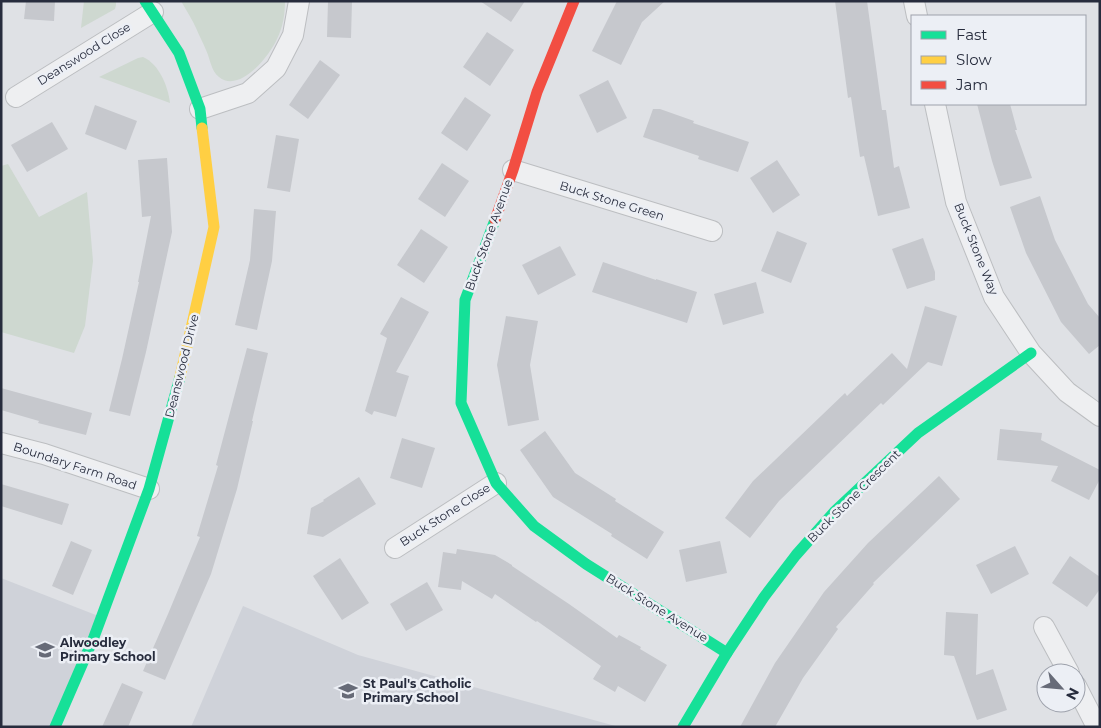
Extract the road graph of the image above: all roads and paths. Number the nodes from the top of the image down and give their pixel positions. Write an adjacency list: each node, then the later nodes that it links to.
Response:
1 (299, 1): 8 (street)
2 (574, 1): 9 (street, Buck Stone Avenue)
3 (914, 1): 5 (street)
4 (149, 7): 6 (street, Deanswood Close); 8 (street, Deanswood Drive)
5 (917, 15)
6 (16, 97)
7 (935, 105): 11 (street, Buck Stone Way)
8 (200, 109): 15 (street, Deanswood Drive)
9 (513, 170): 10 (street, Buck Stone Green); 14 (street, Buck Stone Avenue)
10 (712, 231)
11 (1032, 353): 12 (street, Buck Stone Way); 18 (street, Buck Stone Crescent)
12 (1100, 416)
13 (1, 442): 15 (street, Boundary Farm Road)
14 (496, 483): 16 (street, Buck Stone Close); 18 (street, Buck Stone Avenue)
15 (149, 489): 21 (street, Deanswood Drive)
16 (395, 548)
17 (1044, 626): 19 (street)
18 (728, 653): 22 (street, Buck Stone Crescent)
19 (1064, 663)
20 (1086, 706): 23 (street)
21 (55, 727)
22 (682, 727)
23 (1097, 727)

